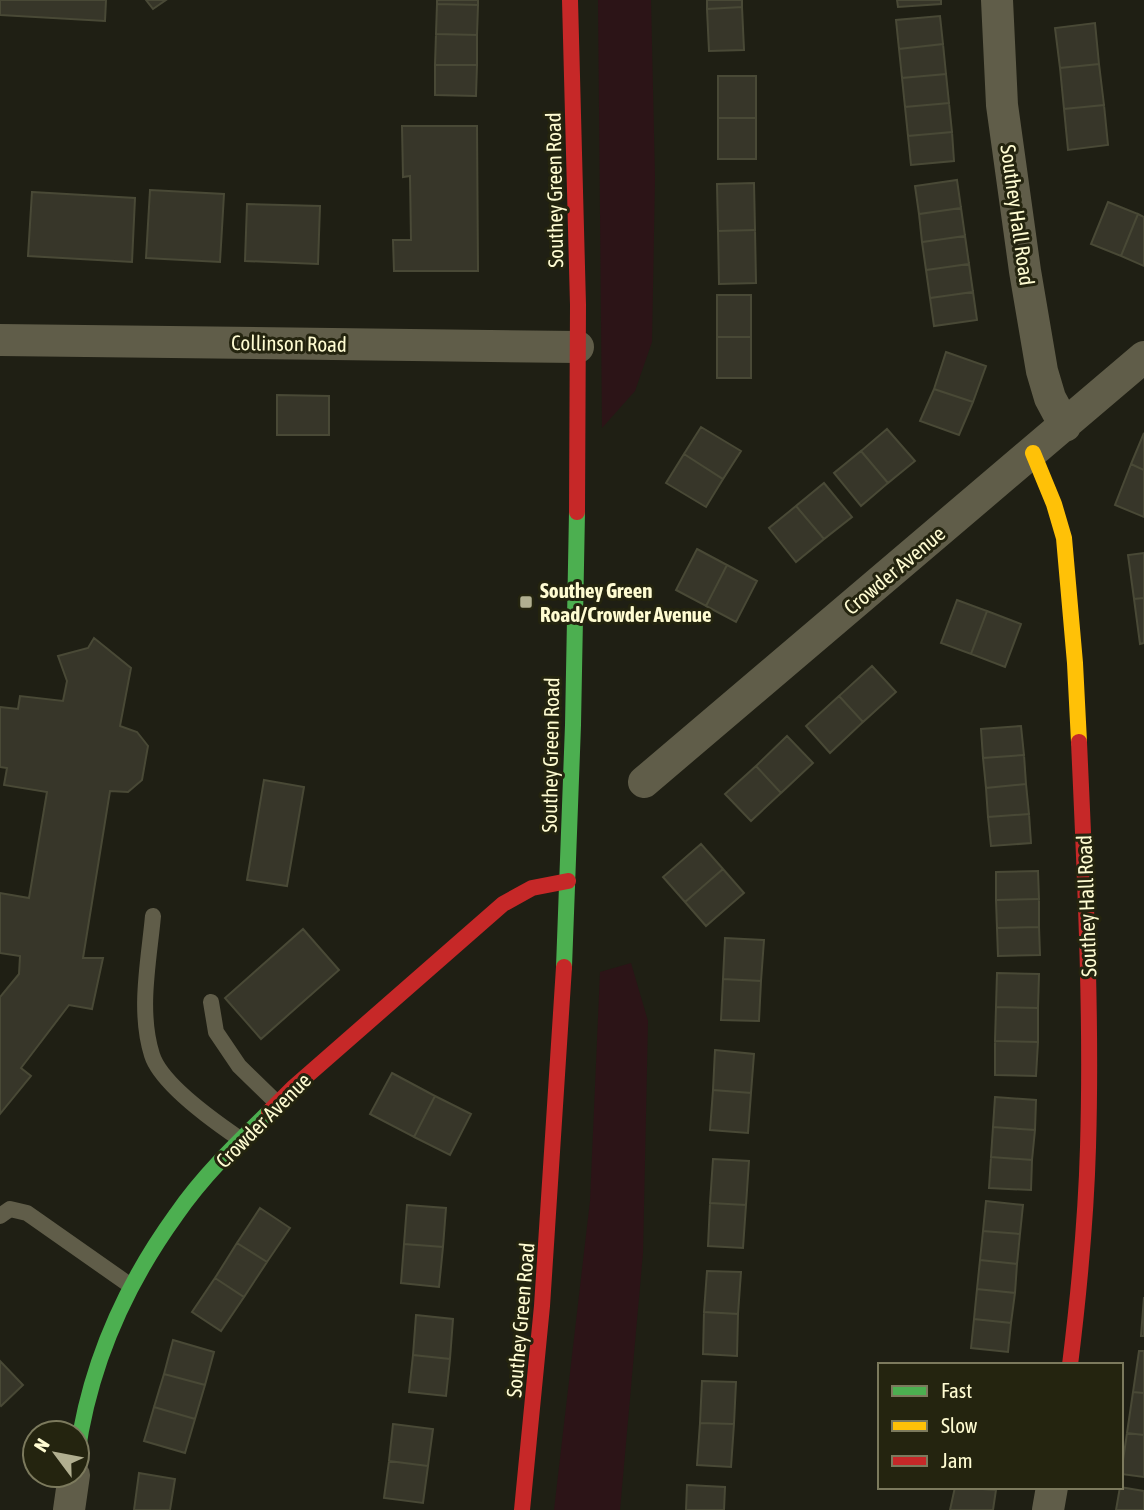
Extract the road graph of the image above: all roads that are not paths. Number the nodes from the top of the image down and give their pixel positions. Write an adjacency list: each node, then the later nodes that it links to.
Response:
1 (570, 0): 4 (street, Southey Green Road)
2 (997, 0): 6 (street, Southey Hall Road)
3 (0, 340): 4 (street, Collinson Road)
4 (578, 347): 9 (street, Southey Green Road)
5 (1144, 357): 6 (street, Crowder Avenue)
6 (1065, 426): 7 (street, Crowder Avenue)
7 (1033, 453): 8 (street, Crowder Avenue); 16 (street, Southey Hall Road)
8 (644, 782)
9 (568, 881): 12 (street, Crowder Avenue); 21 (street, Southey Green Road)
10 (153, 916): 13 (lane)
11 (211, 1002): 12 (lane)
12 (277, 1103): 13 (street, Crowder Avenue)
13 (241, 1140): 15 (street, Crowder Avenue)
14 (0, 1216): 15 (lane)
15 (131, 1286): 17 (street, Crowder Avenue)
16 (1070, 1363)
17 (82, 1419)
18 (72, 1489): 20 (street)
19 (1052, 1489): 22 (street)
20 (69, 1510)
21 (522, 1510)
22 (1048, 1510)

